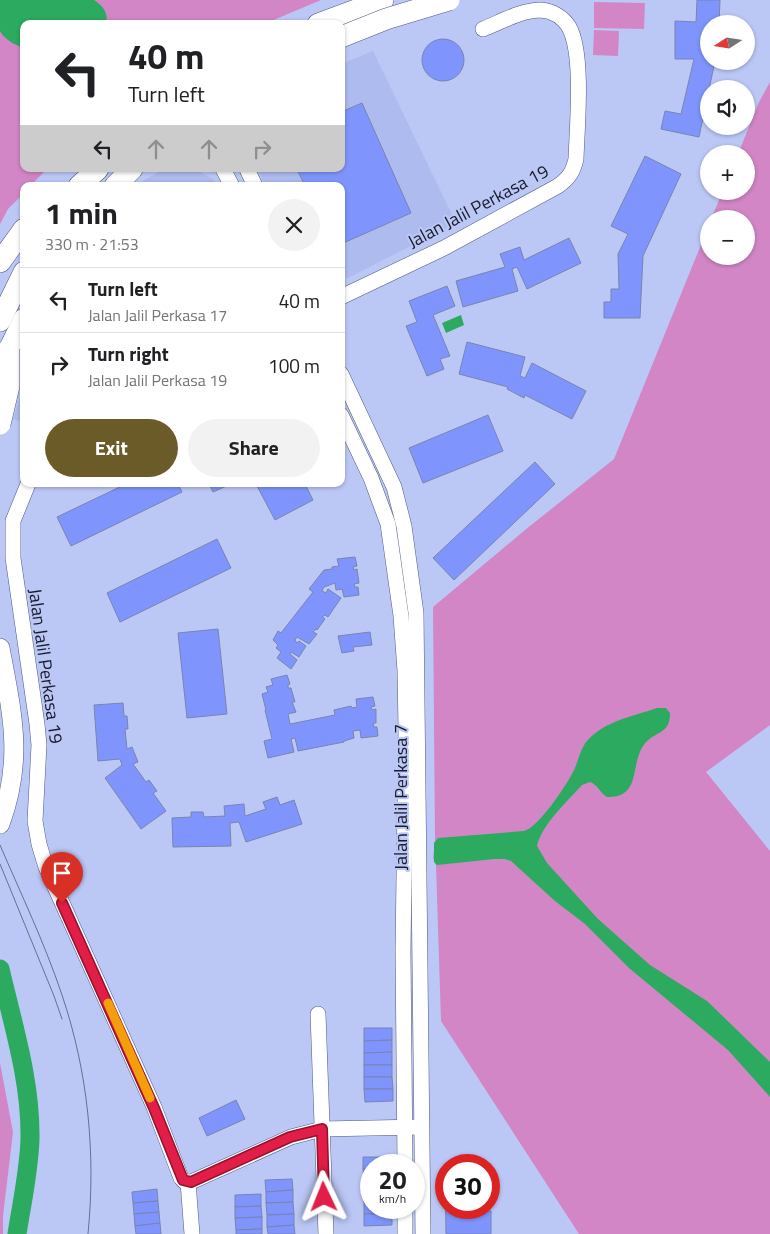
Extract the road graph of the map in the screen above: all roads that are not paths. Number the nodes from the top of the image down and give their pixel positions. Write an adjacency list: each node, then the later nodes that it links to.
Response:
1 (370, 0): 4 (main road)
2 (383, 0): 5 (highway)
3 (446, 1): 7 (highway, bridge)
4 (315, 20)
5 (329, 20)
6 (483, 29): 18 (street, Jalan Jalil Perkasa 19)
7 (345, 36)
8 (95, 172): 11 (highway)
9 (104, 172): 12 (main road)
10 (128, 172): 13 (highway)
11 (83, 182)
12 (95, 182)
13 (117, 182)
14 (20, 234): 15 (highway)
15 (0, 262)
16 (20, 280): 22 (highway)
17 (345, 288): 18 (street)
18 (358, 288): 19 (street, Jalan Jalil Perkasa 19); 21 (street)
19 (345, 295)
20 (20, 302): 25 (main road)
21 (345, 302)
22 (0, 321)
23 (20, 327): 25 (highway)
24 (20, 345): 27 (main road)
25 (3, 355): 30 (highway, bridge)
26 (345, 383): 36 (street, Jalan Jalil Perkasa 7)
27 (3, 391): 28 (main road)
28 (0, 416)
29 (345, 423): 35 (street, Jalan Jalil Perkasa 7)
30 (0, 424)
31 (27, 487): 39 (street, Jalan Jalil Perkasa 19)
32 (0, 648): 33 (main road)
33 (0, 824)
34 (318, 1014): 37 (street)
35 (404, 1127): 36 (street); 37 (street); 38 (street, Jalan Jalil Perkasa 7)
36 (421, 1127): 44 (street, Jalan Jalil Perkasa 7)
37 (322, 1129): 39 (street); 42 (street)
38 (404, 1154)
39 (189, 1182): 41 (street, Jalan Jalil Perkasa 19)
40 (405, 1219): 43 (street)
41 (192, 1234)
42 (326, 1234)
43 (405, 1234)
44 (423, 1234)

